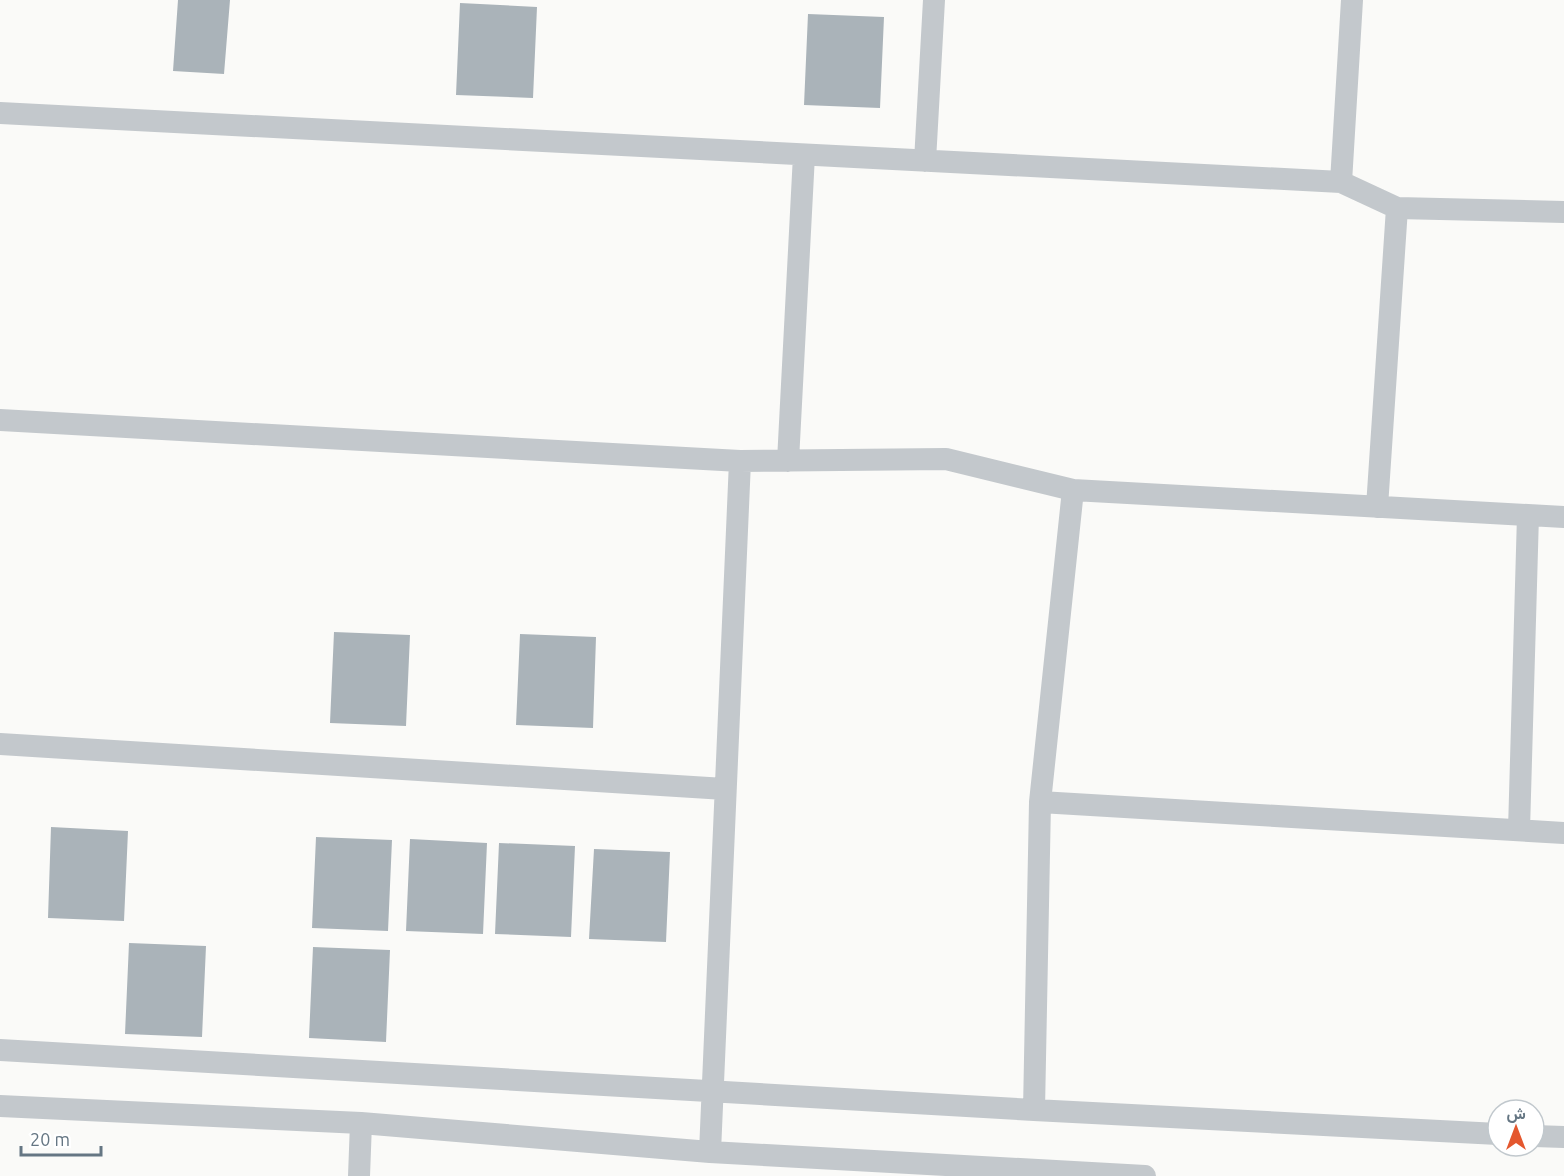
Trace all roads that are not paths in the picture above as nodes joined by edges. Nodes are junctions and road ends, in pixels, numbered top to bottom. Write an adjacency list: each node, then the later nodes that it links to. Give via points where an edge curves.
1 (934, 0): 5 (street)
2 (1352, 0): 6 (street)
3 (0, 113): 4 (street)
4 (804, 155): 5 (street); 11 (street)
5 (925, 161): 6 (street)
6 (1341, 183): 7 (street)
7 (1397, 208): 8 (street); 13 (street)
8 (1564, 212)
9 (0, 420): 10 (street)
10 (740, 461): 11 (street); 17 (street)
11 (788, 461): 12 (street, via 946,459)
12 (1073, 490): 13 (street); 18 (street)
13 (1377, 507): 14 (street)
14 (1528, 515): 15 (street); 19 (street)
15 (1564, 517)
16 (0, 744): 17 (street)
17 (725, 789): 22 (street)
18 (1040, 802): 19 (street); 24 (street)
19 (1519, 830): 20 (street)
20 (1564, 833)
21 (0, 1050): 22 (street)
22 (712, 1092): 24 (street); 29 (street)
23 (0, 1106): 25 (street)
24 (1034, 1110): 26 (street)
25 (361, 1123): 29 (street); 30 (street)
26 (1486, 1133)
27 (1546, 1136): 28 (street)
28 (1564, 1137)
29 (710, 1152): 31 (street)
30 (359, 1176)
31 (1145, 1176)

